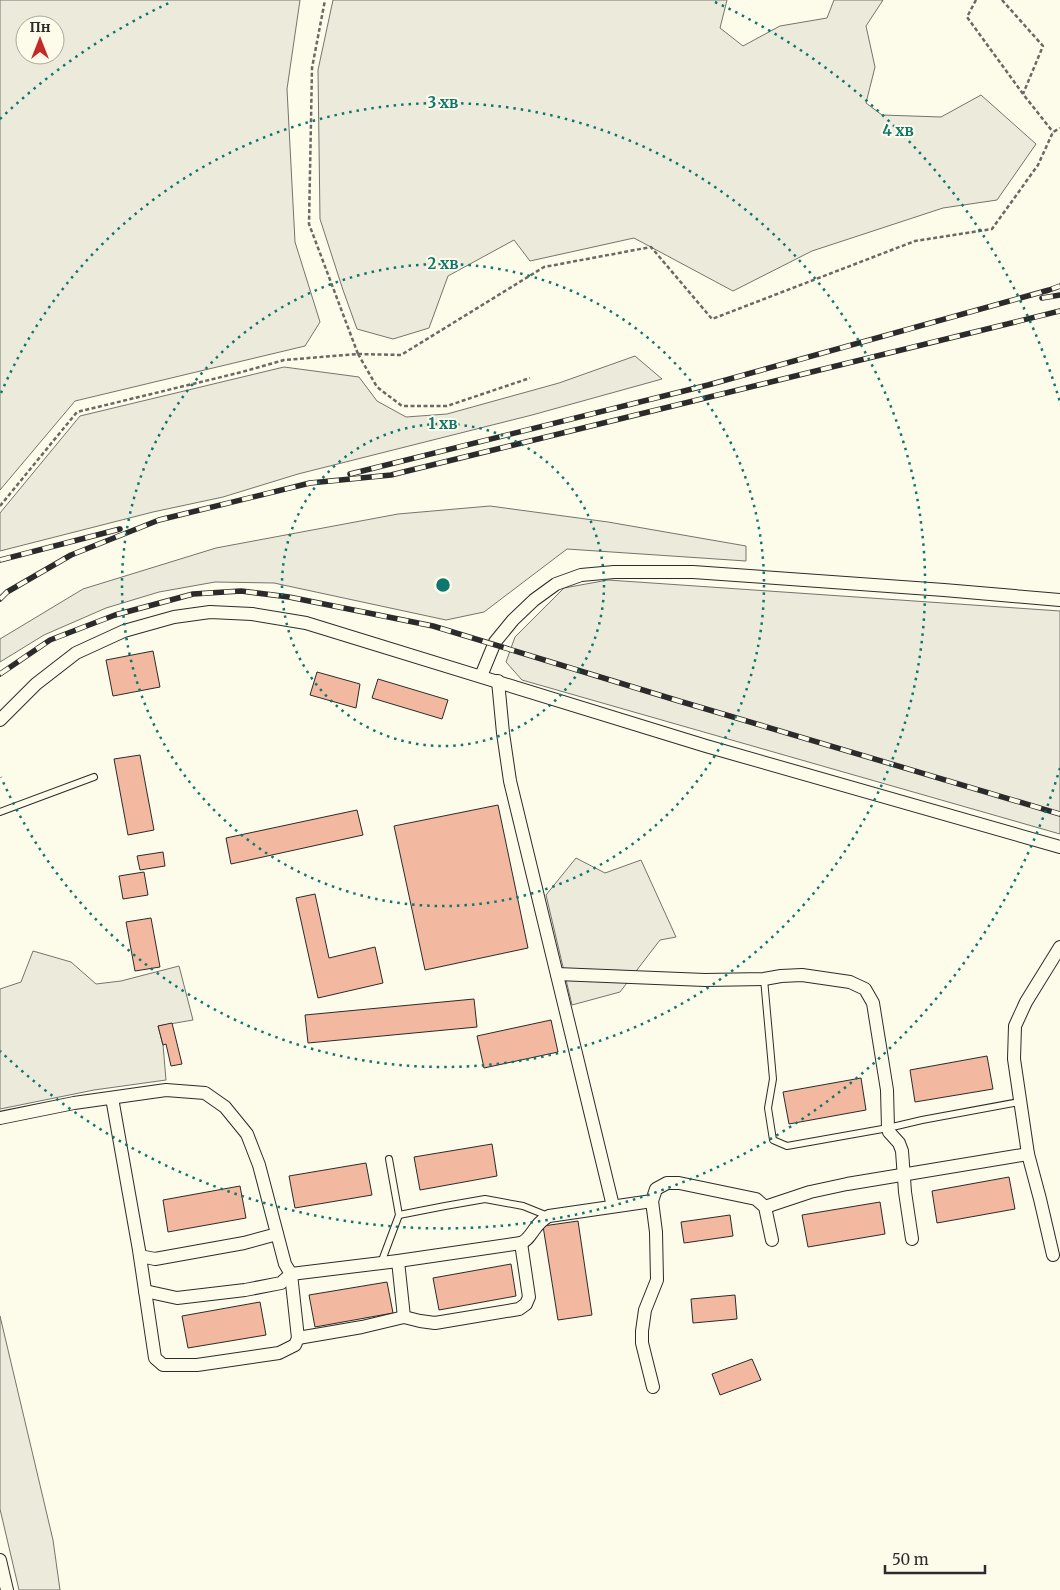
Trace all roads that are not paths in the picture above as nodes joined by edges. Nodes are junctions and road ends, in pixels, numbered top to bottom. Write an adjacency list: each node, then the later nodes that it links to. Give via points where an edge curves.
1 (1060, 600): 2 (street, via 693,572 582,575 556,584 513,620 495,642)
2 (481, 676): 3 (street); 4 (street, via 306,623 252,614 210,612 174,617 124,631 76,653 36,684)
3 (498, 681): 7 (street, via 706,746); 9 (street, via 510,781)
4 (0, 720)
5 (94, 777): 6 (lane)
6 (0, 812)
7 (1060, 847)
8 (1060, 947): 12 (street, via 1015,1026 1014,1059)
9 (557, 974): 10 (street); 19 (street)
10 (764, 979): 14 (street, via 802,975 850,982 865,989 874,1003 887,1090); 14 (lane, via 773,1079 768,1108 773,1140 787,1146)
11 (112, 1098): 13 (street); 23 (street, via 166,1090 205,1093 224,1107 247,1134); 28 (street)
12 (1019, 1102): 14 (lane); 15 (street)
13 (0, 1118)
14 (888, 1128): 17 (street, via 902,1151)
15 (1028, 1154): 17 (street); 27 (street)
16 (389, 1159): 21 (lane)
17 (903, 1176): 20 (street, via 810,1192); 24 (street)
18 (652, 1201): 19 (street); 20 (street, via 656,1189 667,1183 679,1183 756,1199); 35 (street, via 657,1280 645,1310 642,1343)
19 (613, 1206): 22 (street)
20 (765, 1207): 25 (street)
21 (399, 1215): 22 (lane, via 485,1199 523,1206); 30 (lane)
22 (549, 1216): 26 (street, via 536,1225 527,1241)
23 (278, 1234): 28 (street, via 155,1258); 31 (street, via 285,1264)
24 (912, 1239)
25 (772, 1240)
26 (521, 1243): 29 (street); 33 (street, via 529,1297 519,1309 435,1323)
27 (1053, 1255)
28 (140, 1256): 32 (street)
29 (398, 1261): 30 (street); 33 (street)
30 (381, 1263): 31 (street)
31 (291, 1274): 32 (street, via 281,1283 177,1298); 34 (street)
32 (145, 1291): 34 (street, via 155,1358 163,1364 197,1365 279,1353 295,1345)
33 (404, 1316): 34 (street)
34 (298, 1338)
35 (653, 1387)
36 (0, 1560): 37 (street)
37 (6, 1590)

